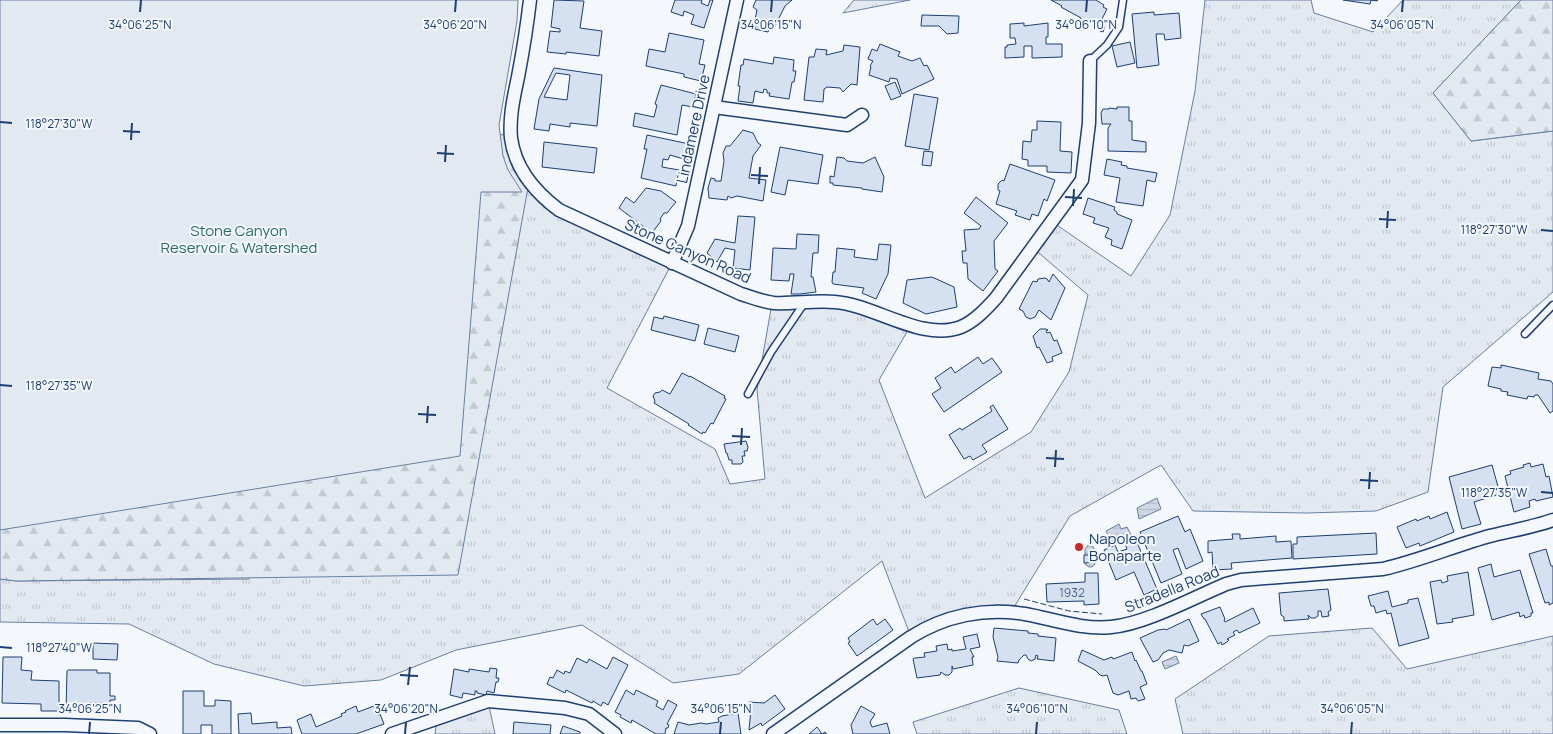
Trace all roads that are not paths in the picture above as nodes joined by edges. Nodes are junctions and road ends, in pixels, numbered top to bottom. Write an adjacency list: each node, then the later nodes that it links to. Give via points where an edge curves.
1 (530, 0): 7 (street, Stone Canyon Road, via 511,112 511,138 516,159 528,182 559,210)
2 (737, 0): 5 (street, Lindamere Drive)
3 (1123, 0): 4 (lane, via 1119,27 1107,45)
4 (1090, 61): 8 (street, Stone Canyon Road, via 1089,123 1082,180 983,313 961,327 940,331 836,302)
5 (714, 107): 6 (street, via 847,124); 7 (street, Lindamere Drive, via 688,226)
6 (862, 115)
7 (672, 263): 8 (street, Stone Canyon Road, via 741,294 772,303)
8 (805, 302): 11 (lane, via 771,352)
9 (1553, 305): 10 (lane)
10 (1525, 334)
11 (748, 394)
12 (1553, 520): 17 (street, Stradella Road, via 1486,537 1383,570 1241,580 1147,618 1112,628 1081,626 1011,612 949,619 911,637)
13 (0, 725): 14 (street, via 138,728)
14 (150, 734)
15 (392, 734): 16 (street, via 488,701 565,708 589,714)
16 (615, 734)
17 (773, 734)

